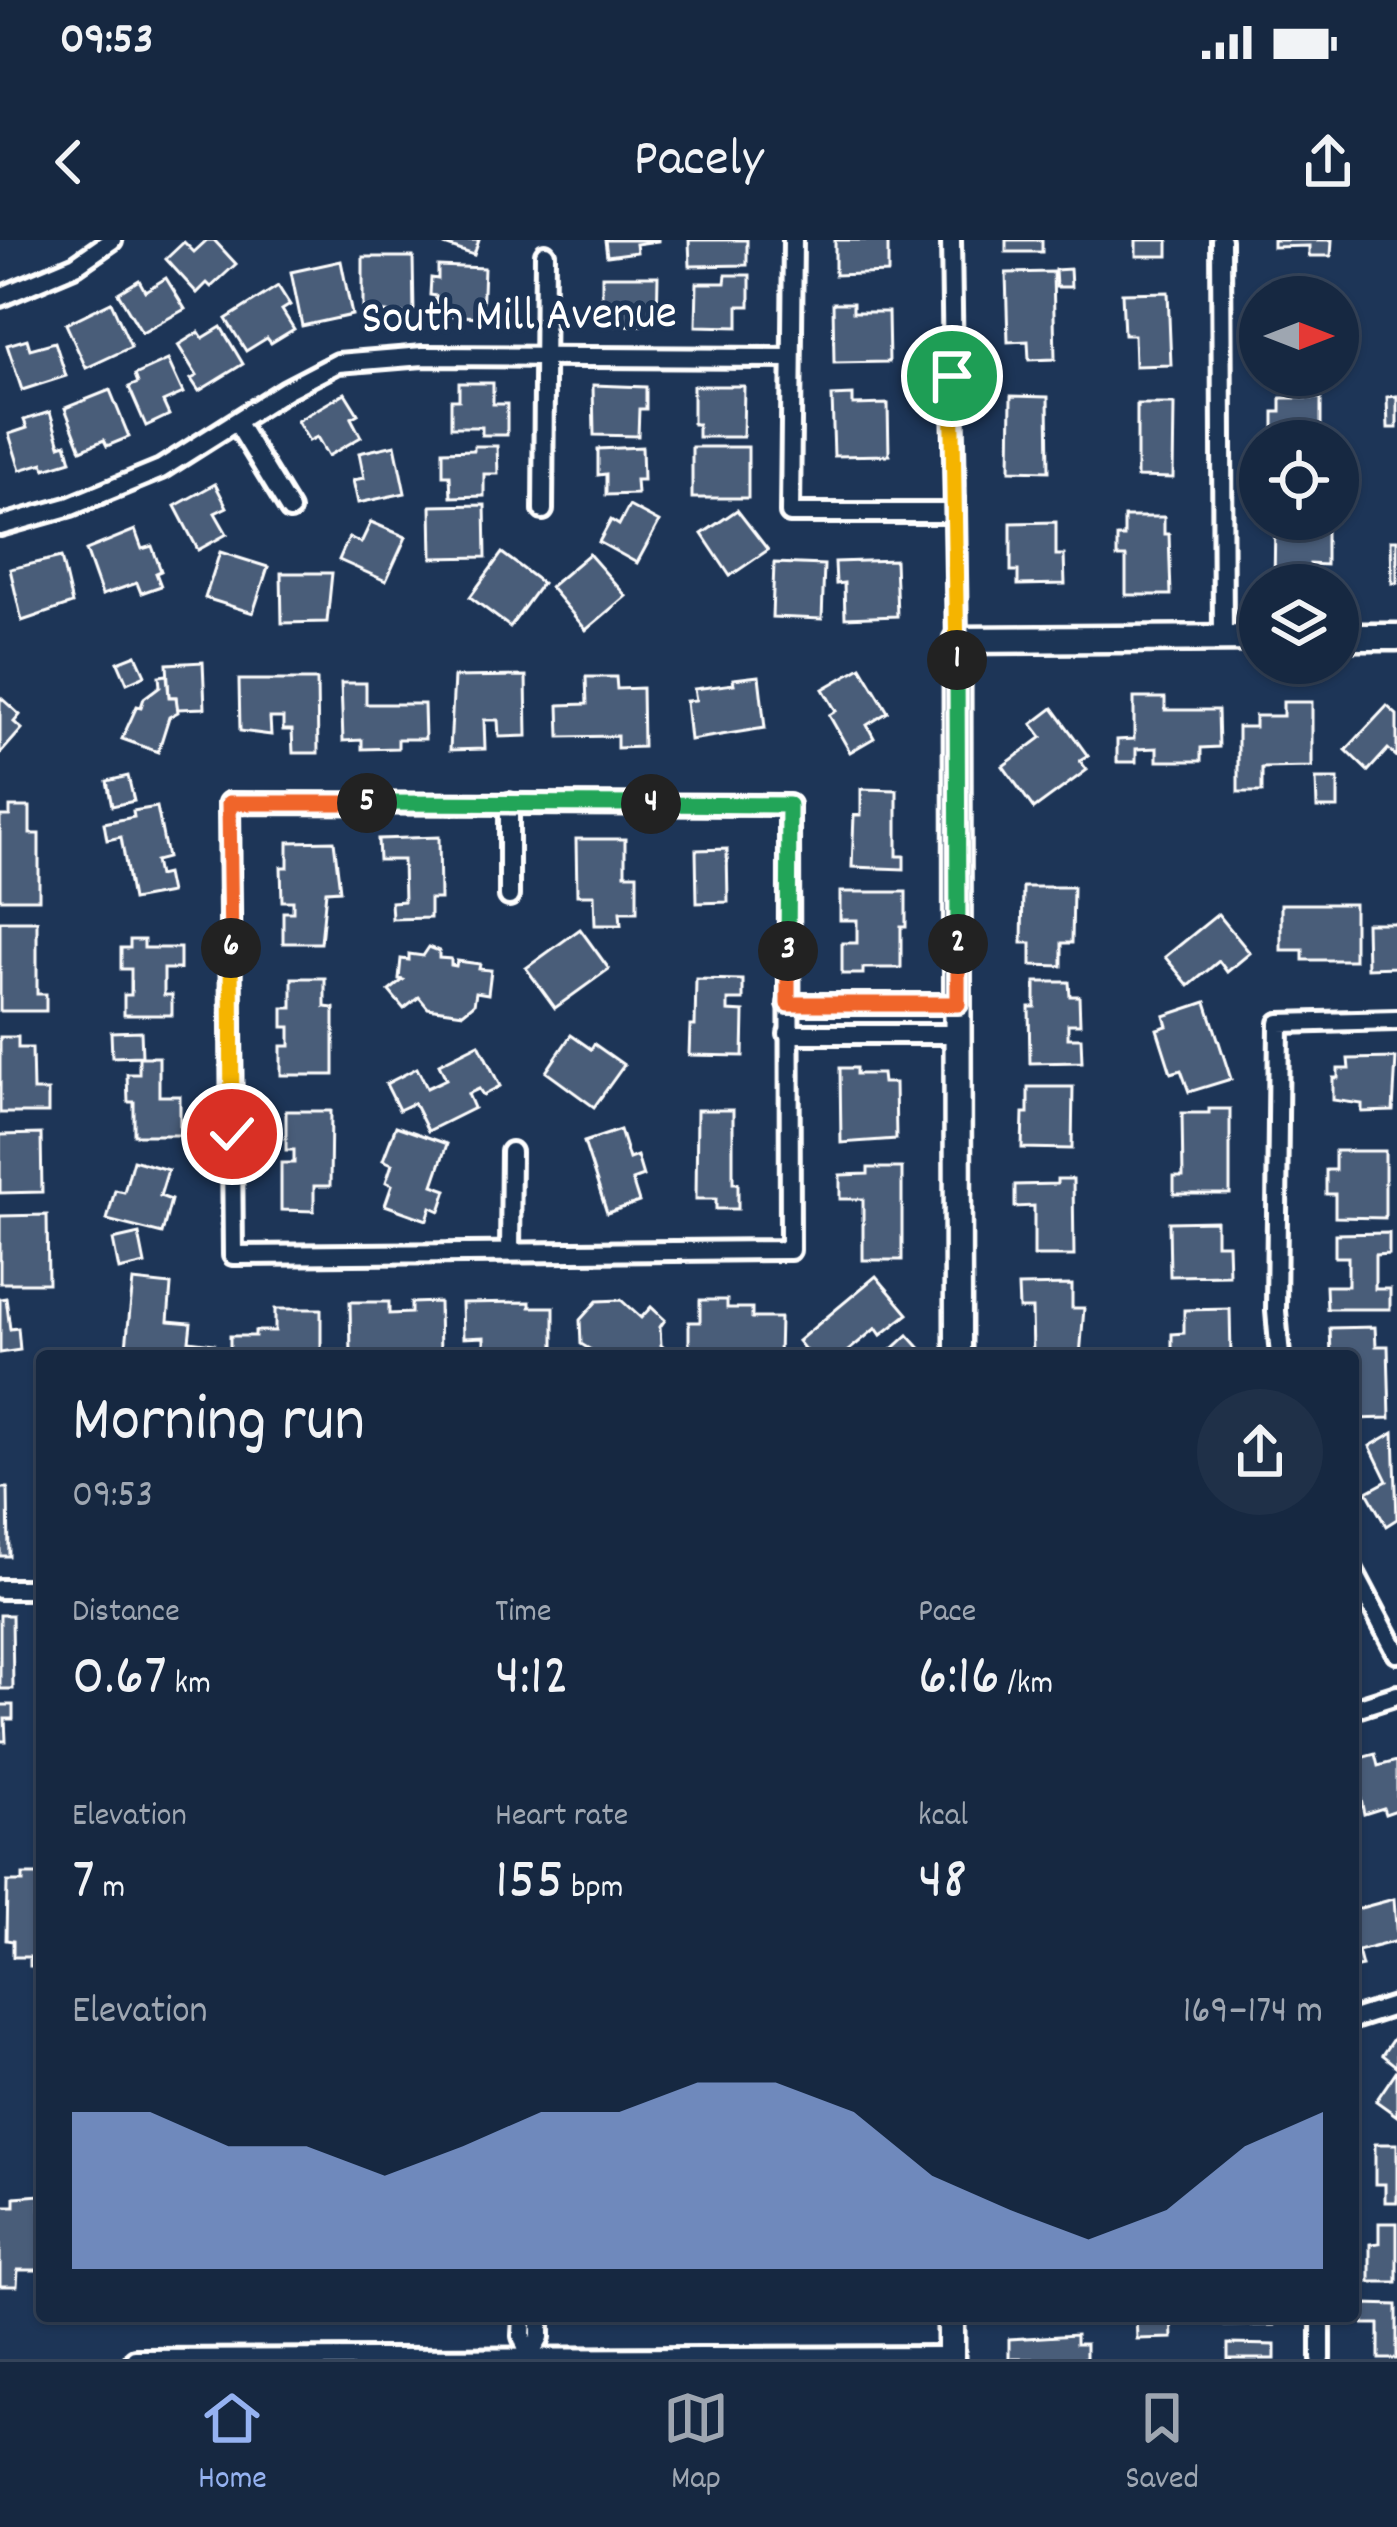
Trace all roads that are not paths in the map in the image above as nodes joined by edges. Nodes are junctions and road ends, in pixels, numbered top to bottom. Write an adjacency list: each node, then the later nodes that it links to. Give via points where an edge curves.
1 (112, 240): 6 (street, via 76,266)
2 (793, 240): 8 (street)
3 (951, 240): 12 (street)
4 (1221, 240): 15 (street)
5 (545, 254): 7 (street)
6 (0, 297)
7 (545, 358): 8 (street, South Mill Avenue); 9 (street, South Mill Avenue, via 338,363); 11 (street)
8 (791, 358): 12 (street, via 790,513)
9 (237, 423): 10 (street); 13 (street, South Mill Avenue, via 161,470)
10 (290, 510)
11 (543, 510)
12 (952, 513): 18 (street)
13 (0, 526)
14 (1397, 637): 17 (street)
15 (1223, 638): 16 (street); 18 (street)
16 (1239, 638)
17 (1359, 638)
18 (957, 640): 22 (street)
19 (509, 803): 20 (street); 21 (street, via 789,805); 29 (street, via 229,803 233,1255)
20 (509, 896)
21 (788, 1004): 23 (street); 25 (street)
22 (958, 1004): 23 (street); 27 (street)
23 (875, 1005): 26 (street)
24 (1397, 1021): 31 (street, via 1279,1023)
25 (788, 1034): 26 (street); 29 (street, via 790,1250)
26 (875, 1034): 27 (street)
27 (958, 1034): 30 (street)
28 (511, 1152): 29 (street)
29 (510, 1252)
30 (958, 1350)
31 (1279, 1350)
32 (1359, 1581): 35 (street)
33 (0, 1589): 34 (street)
34 (36, 1589)
35 (1397, 1653)
36 (1397, 1695): 37 (street)
37 (1359, 1707)
38 (1397, 2005): 39 (street)
39 (1359, 2017)
40 (523, 2322): 44 (street)
41 (540, 2322): 44 (street)
42 (951, 2322): 45 (street)
43 (1321, 2322): 47 (street)
44 (529, 2356): 45 (street); 46 (street)
45 (951, 2357)
46 (135, 2359)
47 (1321, 2359)

